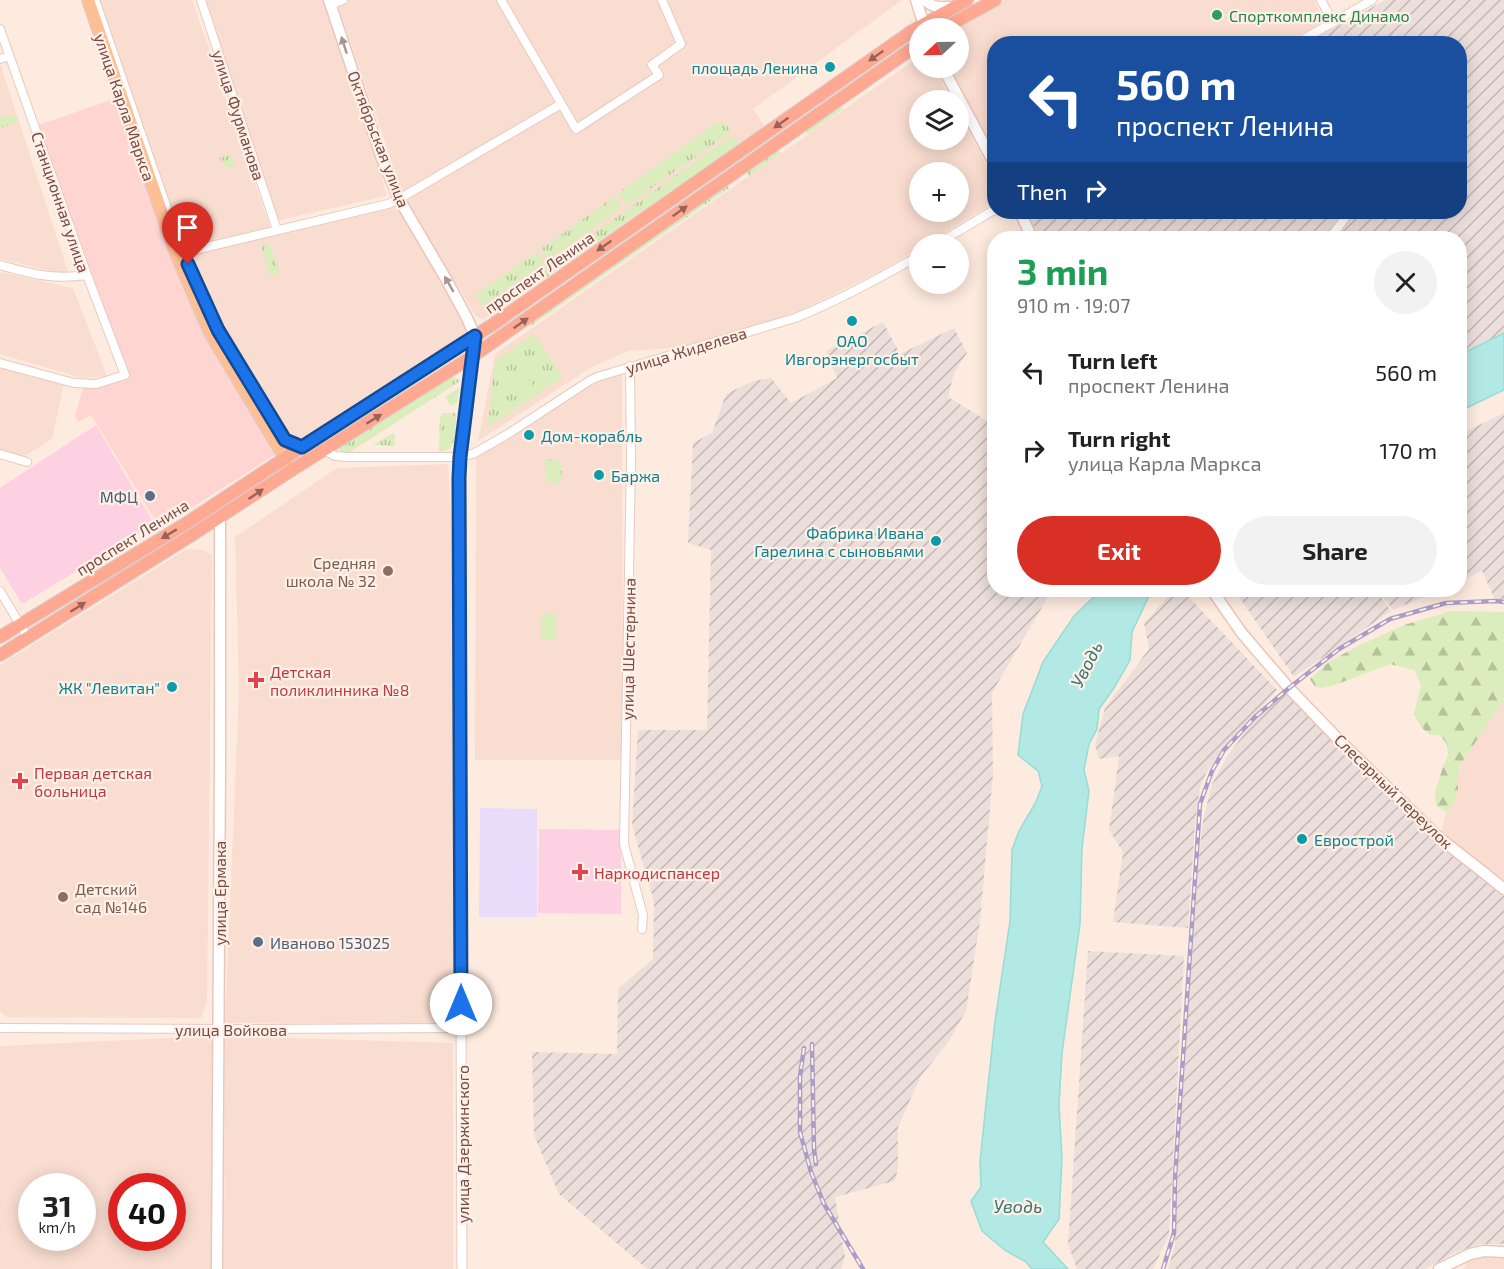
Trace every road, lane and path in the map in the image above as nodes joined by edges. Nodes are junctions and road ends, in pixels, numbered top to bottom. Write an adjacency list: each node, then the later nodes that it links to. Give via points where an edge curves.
1 (88, 0): 33 (main road, улица Карла Маркса)
2 (95, 0): 33 (street, улица Карла Маркса)
3 (201, 0): 31 (street, улица Фурманова)
4 (343, 0): 13 (street)
5 (501, 0): 27 (street)
6 (662, 0): 27 (street, via 681,44 652,65 658,75 576,129)
7 (916, 0): 15 (main road)
8 (923, 0): 14 (main road, via 939,8); 16 (main road)
9 (967, 0): 14 (highway, проспект Ленина)
10 (995, 0): 18 (highway)
11 (1321, 0): 19 (street)
12 (1372, 0): 19 (street)
13 (330, 2): 29 (main road, Октябрьская улица, one-way to 13)
14 (955, 7): 17 (highway, проспект Ленина)
15 (922, 18)
16 (924, 18)
17 (937, 18)
18 (962, 18)
19 (1333, 22): 22 (street)
20 (0, 29): 24 (street, Станционная улица)
21 (909, 36): 37 (highway, проспект Ленина, one-way to 37)
22 (1309, 36)
23 (909, 51): 38 (highway, проспект Ленина, one-way to 23)
24 (9, 56): 25 (street); 36 (street, Станционная улица)
25 (0, 59)
26 (948, 78): 28 (main road)
27 (561, 104): 29 (street)
28 (987, 150)
29 (399, 199): 31 (street); 37 (main road, Октябрьская улица, one-way to 29)
30 (987, 214): 32 (street)
31 (277, 230): 33 (street)
32 (954, 234)
33 (179, 253): 41 (street, улица Карла Маркса, via 226,345 285,440); 45 (main road, улица Карла Маркса, via 210,333)
34 (909, 261): 40 (street, улица Жиделева, via 795,318)
35 (0, 265): 36 (street, via 39,276)
36 (87, 275): 39 (street, Станционная улица, via 125,375 96,384 74,383)
37 (475, 336): 38 (street, улица Дзержинского); 41 (highway, проспект Ленина)
38 (472, 356): 42 (highway, проспект Ленина, one-way to 38); 44 (street, улица Дзержинского)
39 (0, 363)
40 (630, 366): 44 (street, улица Жиделева, via 589,381 508,434); 57 (street, улица Шестернина, via 624,844 643,915)
41 (302, 447): 45 (highway, проспект Ленина)
42 (324, 450): 44 (street, via 347,457); 47 (highway, проспект Ленина)
43 (0, 454): 46 (street)
44 (460, 457): 59 (street, улица Дзержинского)
45 (285, 458): 47 (main road, улица Карла Маркса); 48 (highway, проспект Ленина)
46 (27, 462)
47 (292, 470): 49 (highway, проспект Ленина, one-way to 47)
48 (218, 503): 49 (highway); 52 (highway, проспект Ленина, one-way to 52)
49 (220, 518): 54 (highway, проспект Ленина, one-way to 49); 60 (main road, улица Ермака)
50 (0, 591): 52 (street)
51 (1217, 597): 56 (main road, Слесарный переулок, via 1241,632 1339,740 1438,837)
52 (20, 625): 53 (highway, проспект Ленина); 54 (street)
53 (0, 638)
54 (28, 638): 55 (highway, проспект Ленина)
55 (0, 656)
56 (1504, 889)
57 (642, 928)
58 (0, 1028): 60 (street, улица Войкова)
59 (461, 1028): 60 (street, улица Войкова); 64 (street, улица Дзержинского)
60 (218, 1029): 63 (main road, улица Ермака)
61 (1504, 1252): 62 (main road, via 1470,1254)
62 (1452, 1266): 65 (main road)
63 (218, 1269)
64 (462, 1269)
65 (1439, 1269)

